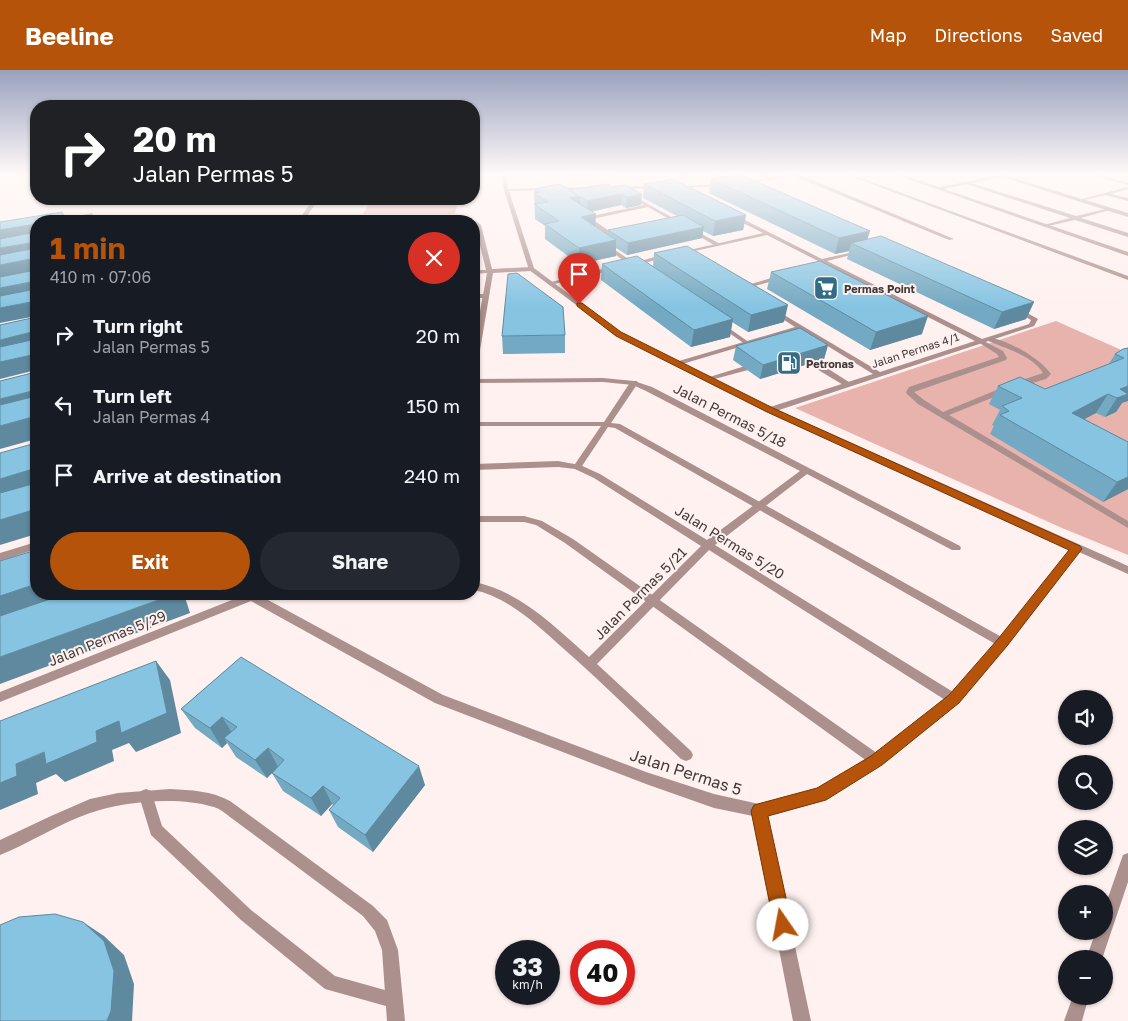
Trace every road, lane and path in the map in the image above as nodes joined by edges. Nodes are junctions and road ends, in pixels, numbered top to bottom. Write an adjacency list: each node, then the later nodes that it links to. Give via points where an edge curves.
1 (515, 218): 26 (street)
2 (588, 218): 15 (street)
3 (669, 218): 10 (street)
4 (737, 218): 16 (street)
5 (902, 218): 18 (street)
6 (967, 218): 31 (street)
7 (1025, 218): 12 (street)
8 (1075, 218): 12 (street)
9 (1077, 218): 17 (street)
10 (676, 221): 11 (street); 19 (street)
11 (667, 223)
12 (1046, 226): 21 (street)
13 (620, 232): 15 (street)
14 (480, 233): 29 (street)
15 (610, 234): 25 (street, via 598,237)
16 (767, 234): 19 (street); 24 (street)
17 (1128, 235)
18 (952, 239)
19 (718, 245): 23 (street, via 679,254)
20 (868, 249): 24 (street)
21 (1128, 254)
22 (669, 256): 25 (street)
23 (687, 258)
24 (820, 261): 43 (street)
25 (632, 264): 27 (street); 32 (street)
26 (531, 269): 29 (street); 32 (street)
27 (640, 270)
28 (480, 272): 29 (street)
29 (490, 272): 37 (street)
30 (786, 277): 34 (street)
31 (1128, 278)
32 (550, 283): 45 (street, via 618,334)
33 (729, 284): 34 (street)
34 (737, 289): 35 (street)
35 (745, 294)
36 (480, 296): 37 (street)
37 (485, 296): 40 (street)
38 (1007, 305): 43 (street, Jalan Permas 4/1, via 1035,319 1032,325)
39 (769, 308): 42 (street)
40 (480, 312)
41 (714, 320): 44 (street)
42 (801, 327): 44 (street); 48 (street)
43 (984, 340): 48 (street, Jalan Permas 4/1); 54 (street, via 1002,358 910,391 916,399); 54 (street, via 1028,357 1042,366 1047,374)
44 (747, 342): 45 (street)
45 (676, 363): 49 (street)
46 (813, 363): 52 (street)
47 (745, 368): 49 (street)
48 (878, 374): 52 (street, Jalan Permas 4/1)
49 (707, 378): 53 (street)
50 (480, 381): 51 (street, Jalan Permas 5/18, via 603,380)
51 (634, 383): 56 (street); 59 (street, Jalan Permas 5/18)
52 (848, 384): 53 (street, Jalan Permas 4/1)
53 (770, 410): 66 (street)
54 (943, 416): 62 (street)
55 (480, 424): 56 (street)
56 (607, 424): 58 (street); 60 (street, via 617,426)
57 (480, 467): 58 (street, Jalan Permas 5/20, via 558,464)
58 (576, 467): 63 (street, Jalan Permas 5/20, via 598,476)
59 (807, 470): 60 (street, Jalan Permas 5/21); 65 (street, Jalan Permas 5/18)
60 (760, 506): 63 (street, Jalan Permas 5/21); 73 (street)
61 (480, 519): 70 (street, via 539,523)
62 (1128, 525)
63 (708, 544): 70 (street, Jalan Permas 5/21); 76 (street, Jalan Permas 5/20)
64 (30, 547): 67 (street)
65 (956, 548)
66 (1076, 549): 68 (street); 73 (street, Jalan Permas 5)
67 (0, 557)
68 (1128, 570)
69 (480, 587): 74 (street, via 520,606)
70 (652, 599): 74 (street, Jalan Permas 5/21); 78 (street)
71 (240, 600): 75 (street, Jalan Permas 5/29)
72 (261, 600): 80 (street, Jalan Permas 5, via 439,699 646,778 714,801)
73 (1003, 643): 76 (street, Jalan Permas 5)
74 (590, 663): 77 (street)
75 (0, 696)
76 (954, 699): 78 (street, Jalan Permas 5)
77 (686, 755)
78 (876, 760): 80 (street, Jalan Permas 5, via 820,795)
79 (146, 796): 81 (street, via 90,806); 84 (street, via 156,830 246,915 331,983); 84 (street, via 193,796 216,801 368,911 381,926 390,950)
80 (759, 811): 87 (street)
81 (0, 848)
82 (1127, 863): 83 (street)
83 (1113, 904)
84 (393, 1000): 86 (street)
85 (1078, 1005): 88 (street)
86 (396, 1021)
87 (802, 1021)
88 (1073, 1021)

